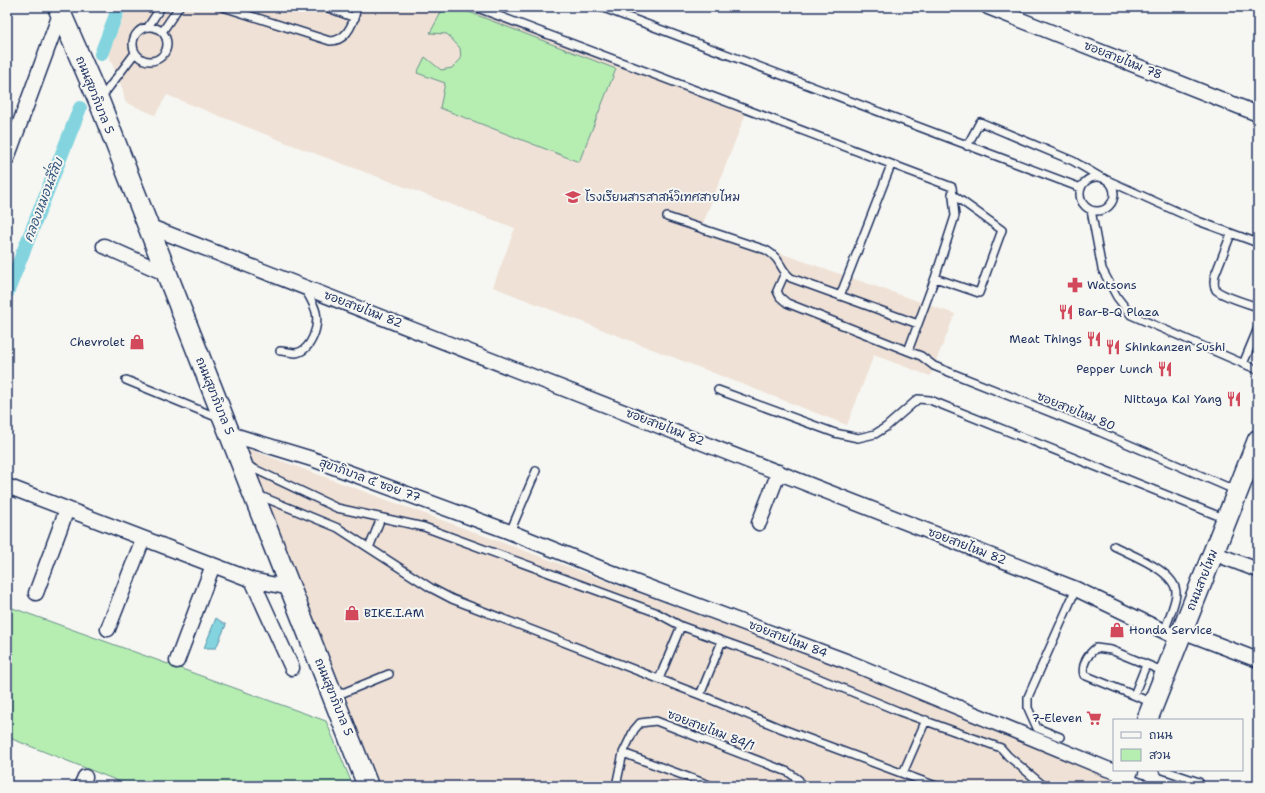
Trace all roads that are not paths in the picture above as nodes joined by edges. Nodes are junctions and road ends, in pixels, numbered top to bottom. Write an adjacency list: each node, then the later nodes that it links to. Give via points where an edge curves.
1 (161, 7): 11 (lane)
2 (179, 7): 12 (lane)
3 (326, 7): 10 (lane)
4 (357, 7): 10 (lane)
5 (475, 7): 18 (lane)
6 (600, 7): 16 (lane)
7 (988, 7): 15 (street, ซอยสายไหม 78)
8 (228, 8): 10 (lane, via 330,41 339,41 344,37)
9 (60, 9): 14 (main road, ถนนสุขาภิบาล 5); 17 (street)
10 (355, 18)
11 (148, 27): 12 (lane); 13 (lane, via 134,36)
12 (162, 32): 13 (lane, via 166,36 166,48 160,57 150,61)
13 (135, 53): 14 (lane)
14 (97, 97): 24 (main road, ถนนสุขาภิบาล 5)
15 (1258, 114)
16 (967, 146): 19 (lane, via 980,122 1073,161); 20 (lane)
17 (7, 158)
18 (891, 165): 21 (lane, via 952,187); 32 (lane)
19 (1105, 179): 20 (lane, via 1092,178); 22 (lane, via 1114,189 1114,200 1102,210); 25 (lane, via 1198,222)
20 (1081, 188): 22 (lane, via 1083,204)
21 (952, 194): 30 (lane, via 955,216); 30 (lane, via 1002,230 979,293)
22 (1091, 210): 38 (lane, via 1102,269 1131,316)
23 (667, 217): 28 (lane, via 766,250 776,256)
24 (148, 226): 29 (main road, ถนนสุขาภิบาล 5); 31 (street, ซอยสายไหม 82)
25 (1231, 234): 26 (lane); 33 (lane, via 1213,281 1214,286 1219,292)
26 (1258, 243)
27 (104, 246): 29 (street)
28 (785, 273): 32 (lane, via 791,278); 37 (lane, ซอยสายไหม 80, via 777,291 787,303)
29 (167, 274): 42 (main road, ถนนสุขาภิบาล 5)
30 (936, 278): 34 (lane)
31 (304, 286): 36 (lane, via 316,312 313,338 306,348 296,353); 46 (street, ซอยสายไหม 82)
32 (840, 296): 34 (lane)
33 (1258, 307)
34 (918, 324): 37 (lane)
35 (1258, 328): 38 (lane)
36 (280, 351)
37 (908, 351): 48 (lane, ซอยสายไหม 80, via 921,356 934,366 1100,432)
38 (1243, 364): 39 (lane)
39 (1258, 370)
40 (126, 380): 42 (lane)
41 (718, 390): 52 (lane, via 835,433 858,438 875,434 886,427 918,399 930,400)
42 (227, 427): 44 (main road, ถนนสุขาภิบาล 5); 54 (street, สุขาภิบาล ๕ ซอย 77)
43 (1257, 447): 48 (main road, ถนนสายไหม)
44 (241, 462): 49 (main road, ถนนสุขาภิบาล 5); 51 (lane, via 337,508)
45 (536, 471): 54 (lane)
46 (779, 472): 53 (street); 63 (street, ซอยสายไหม 82)
47 (7, 486): 50 (street)
48 (1238, 491): 52 (main road, ถนนสายไหม)
49 (253, 493): 57 (lane, via 338,528); 62 (main road, ถนนสุขาภิบาล 5)
50 (67, 509): 55 (street); 64 (street)
51 (381, 518): 57 (lane); 65 (lane, via 424,527 479,546 655,612)
52 (1227, 520): 58 (main road, ถนนสายไหม)
53 (759, 523)
54 (510, 532): 85 (street, ซอยสายไหม 84, via 632,581 846,661)
55 (143, 539): 59 (street); 66 (street)
56 (1114, 546): 67 (lane, via 1172,579 1176,593)
57 (370, 548): 75 (lane, via 452,599)
58 (1213, 553): 60 (street); 67 (main road, ถนนสายไหม)
59 (213, 565): 61 (street); 70 (street)
60 (1258, 570)
61 (252, 580): 62 (street); 72 (street)
62 (290, 588): 78 (main road, ถนนสุขาภิบาล 5)
63 (1076, 589): 67 (street, ซอยสายไหม 82); 81 (lane, via 1028,697 1028,708 1037,728)
64 (36, 593)
65 (681, 626): 68 (lane); 75 (lane)
66 (108, 629)
67 (1175, 634): 69 (street, ซอยสายไหม 82); 73 (main road, ถนนสายไหม)
68 (722, 642): 76 (lane); 80 (lane, via 767,657)
69 (1258, 660)
70 (177, 661)
71 (1146, 665): 73 (lane); 77 (lane); 77 (lane, via 1111,650 1096,648 1089,654 1083,669 1084,675)
72 (292, 668)
73 (1165, 672): 79 (main road, ถนนสายไหม)
74 (389, 674): 78 (lane)
75 (659, 680): 76 (lane)
76 (700, 695): 84 (lane, via 780,728)
77 (1134, 696): 79 (lane)
78 (333, 697): 88 (main road, ถนนสุขาภิบาล 5)
79 (1150, 712)
80 (926, 720): 84 (lane); 87 (lane, via 1001,748)
81 (1060, 737)
82 (623, 754): 89 (lane, ซอยสายไหม 84/1); 90 (lane); 91 (lane, ซอยสายไหม 84/1, via 640,723 656,721 788,772 798,780)
83 (1166, 771): 86 (lane)
84 (903, 773): 92 (lane)
85 (1128, 779)
86 (1199, 782)
87 (1039, 785)
88 (368, 786)
89 (616, 786)
90 (712, 786)
91 (800, 786)
92 (936, 786)

